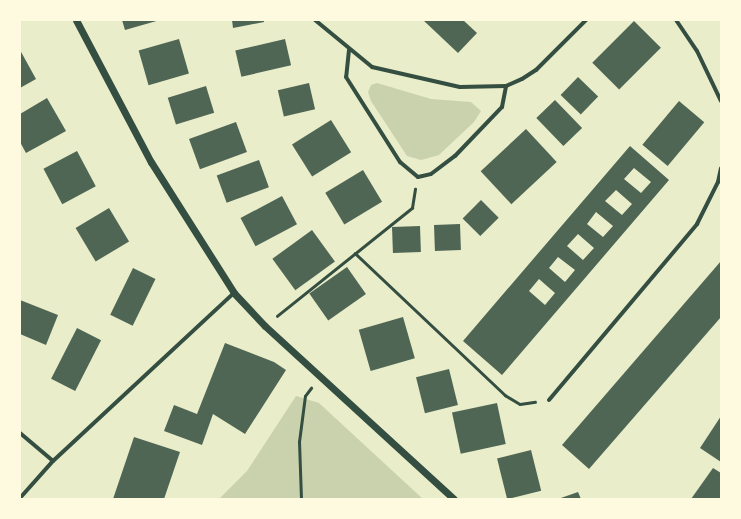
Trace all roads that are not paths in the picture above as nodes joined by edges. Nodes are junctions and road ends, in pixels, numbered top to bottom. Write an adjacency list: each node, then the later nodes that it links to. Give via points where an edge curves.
1 (76, 20): 9 (street, via 151,162)
2 (315, 20): 5 (street)
3 (586, 20): 6 (street, via 536,70)
4 (676, 20): 7 (street, via 697,51)
5 (349, 50): 6 (street, via 372,67 460,87); 6 (street, via 346,77 400,162 418,177 431,174 455,156 502,107)
6 (506, 86)
7 (721, 101)
8 (721, 168): 10 (street, via 718,182 697,224)
9 (234, 293): 12 (street); 14 (street, via 265,326)
10 (549, 400)
11 (20, 433): 12 (street)
12 (53, 461): 13 (street)
13 (20, 498)
14 (454, 499)

